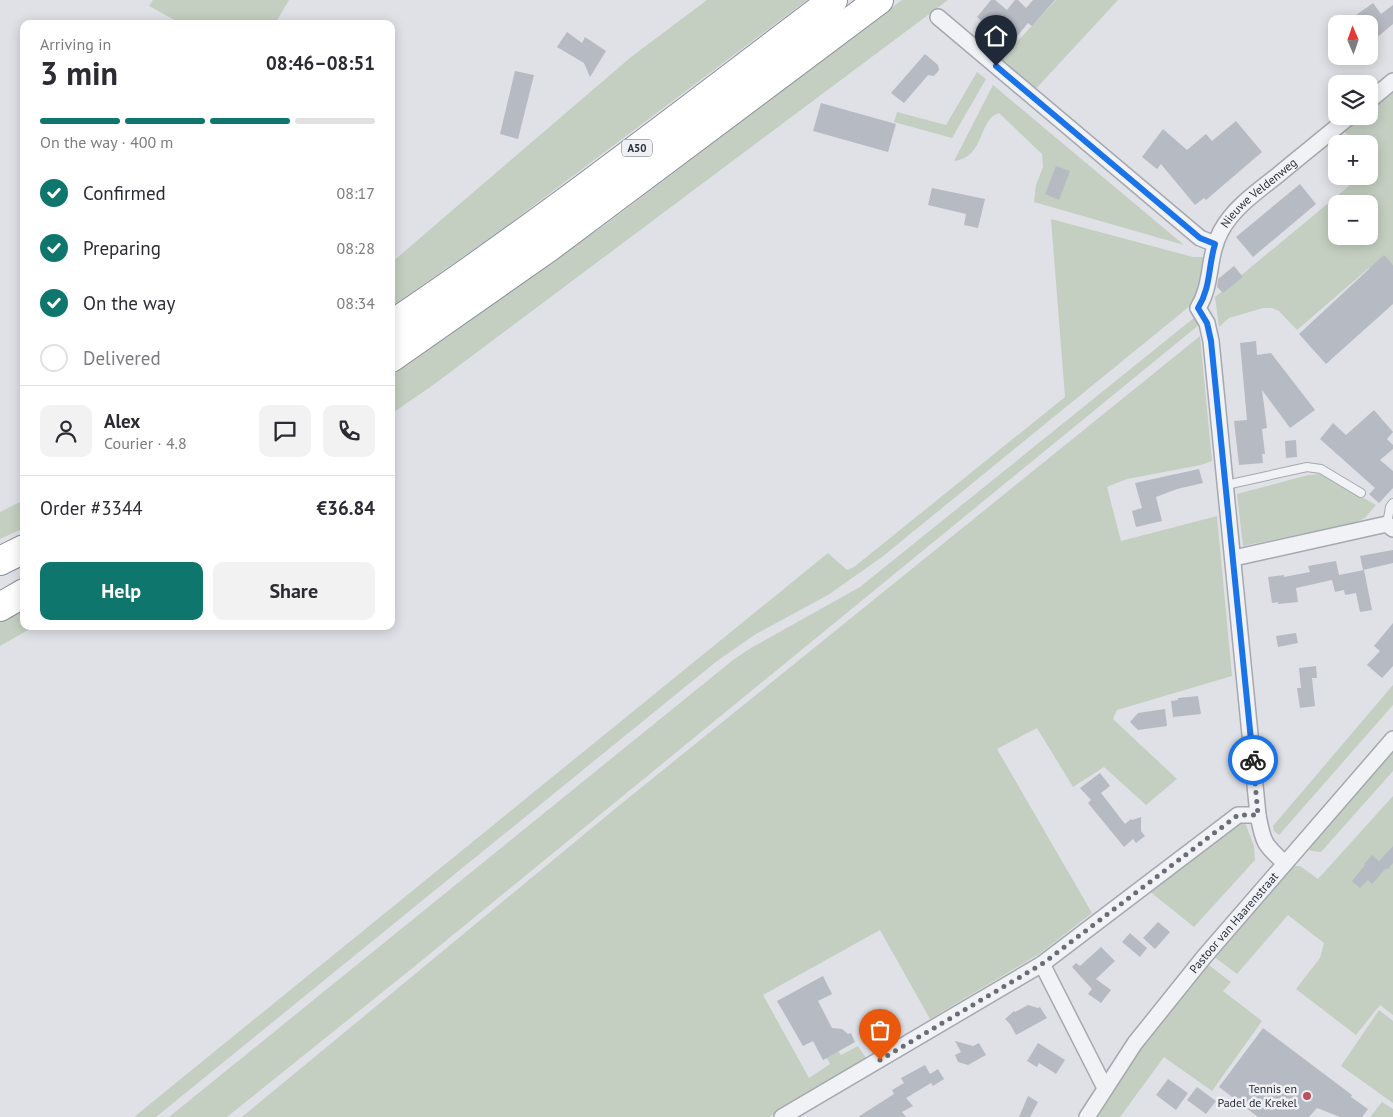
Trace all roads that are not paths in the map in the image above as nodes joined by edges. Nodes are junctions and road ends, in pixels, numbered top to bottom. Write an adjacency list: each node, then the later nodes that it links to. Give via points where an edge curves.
1 (833, 0): 8 (highway, A50, via 606,171)
2 (879, 0): 9 (highway, A50, via 548,248)
3 (938, 17): 7 (street, via 1200,238)
4 (1393, 81): 5 (street)
5 (1378, 94)
6 (1339, 125): 7 (street, Nieuwe Veldenweg, via 1236,211)
7 (1215, 244): 10 (street, Nieuwe Veldenweg, via 1207,289 1198,308 1207,323 1211,341)
8 (395, 322)
9 (395, 355)
10 (1226, 484): 11 (lane, via 1307,467 1321,469); 17 (street, Nieuwe Veldenweg)
11 (1361, 493)
12 (1393, 503): 13 (lane)
13 (1390, 526): 17 (street)
14 (20, 548): 16 (highway)
15 (20, 549): 18 (highway)
16 (0, 552)
17 (1234, 558): 24 (street, Nieuwe Veldenweg)
18 (0, 561)
19 (20, 580): 20 (highway)
20 (0, 591)
21 (20, 595): 22 (highway)
22 (0, 607)
23 (1393, 739): 25 (street, Pastoor van Haarenstraat)
24 (1258, 815): 25 (street, Nieuwe Veldenweg, via 1263,839); 26 (street, via 1238,815)
25 (1284, 863): 27 (street, Pastoor van Haarenstraat, via 1204,956 1135,1043)
26 (1042, 964): 27 (street); 28 (street)
27 (1105, 1088): 29 (street, Pastoor van Haarenstraat)
28 (782, 1117)
29 (1086, 1117)

